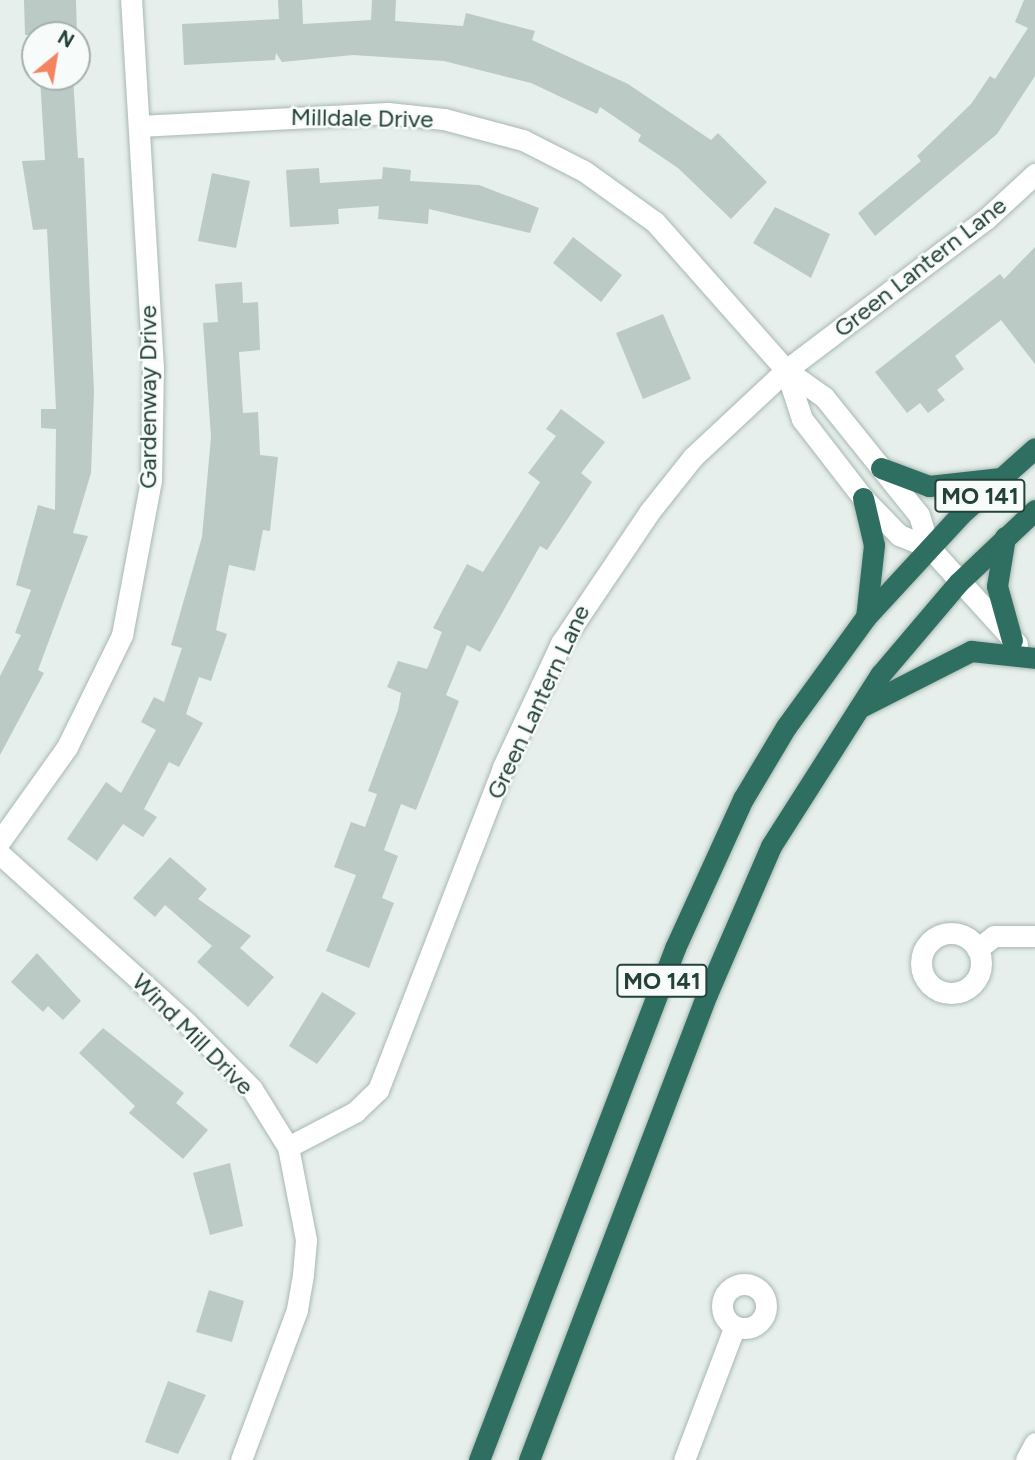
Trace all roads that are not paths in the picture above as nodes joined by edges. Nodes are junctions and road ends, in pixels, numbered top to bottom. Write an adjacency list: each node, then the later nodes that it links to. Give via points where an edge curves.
1 (131, 0): 2 (street, Gardenway Drive)
2 (139, 126): 4 (street, Milldale Drive, via 388,113 444,119 523,140 584,171 655,222); 17 (street, Gardenway Drive, via 153,368 151,480 132,592 122,635 67,747)
3 (1035, 174): 4 (street, Green Lantern Lane, via 986,219)
4 (786, 370): 6 (street, Milldale Drive, via 824,397); 8 (street, Milldale Drive, via 802,419); 21 (street, Green Lantern Lane, via 693,457 595,584 503,767 378,1090 355,1112)
5 (1035, 448): 7 (highway, MO 141)
6 (881, 468): 7 (highway, via 929,486); 11 (street, Milldale Drive, via 919,516)
7 (999, 478): 11 (highway, MO 141)
8 (863, 498): 11 (street, Milldale Drive, via 899,535); 13 (highway, via 874,545)
9 (1035, 510): 10 (highway, MO 141)
10 (1005, 537): 12 (highway, MO 141); 14 (highway, via 997,586)
11 (929, 547): 12 (street); 13 (highway, MO 141)
12 (958, 583): 14 (street); 16 (highway, MO 141)
13 (866, 617): 25 (highway, MO 141, via 786,727 706,873)
14 (1012, 640): 15 (street)
15 (1035, 658): 16 (highway, via 971,651)
16 (851, 713): 26 (highway, MO 141, via 771,846 736,922)
17 (0, 841)
18 (0, 855): 21 (street, Wind Mill Drive, via 224,1061 252,1090)
19 (1035, 936): 20 (street, via 994,936)
20 (977, 949)
21 (288, 1147): 24 (street, Wind Mill Drive, via 306,1240 303,1275 297,1310)
22 (736, 1326): 27 (street)
23 (1035, 1443): 28 (street)
24 (241, 1460)
25 (479, 1460)
26 (529, 1460)
27 (684, 1460)
28 (1026, 1460)

